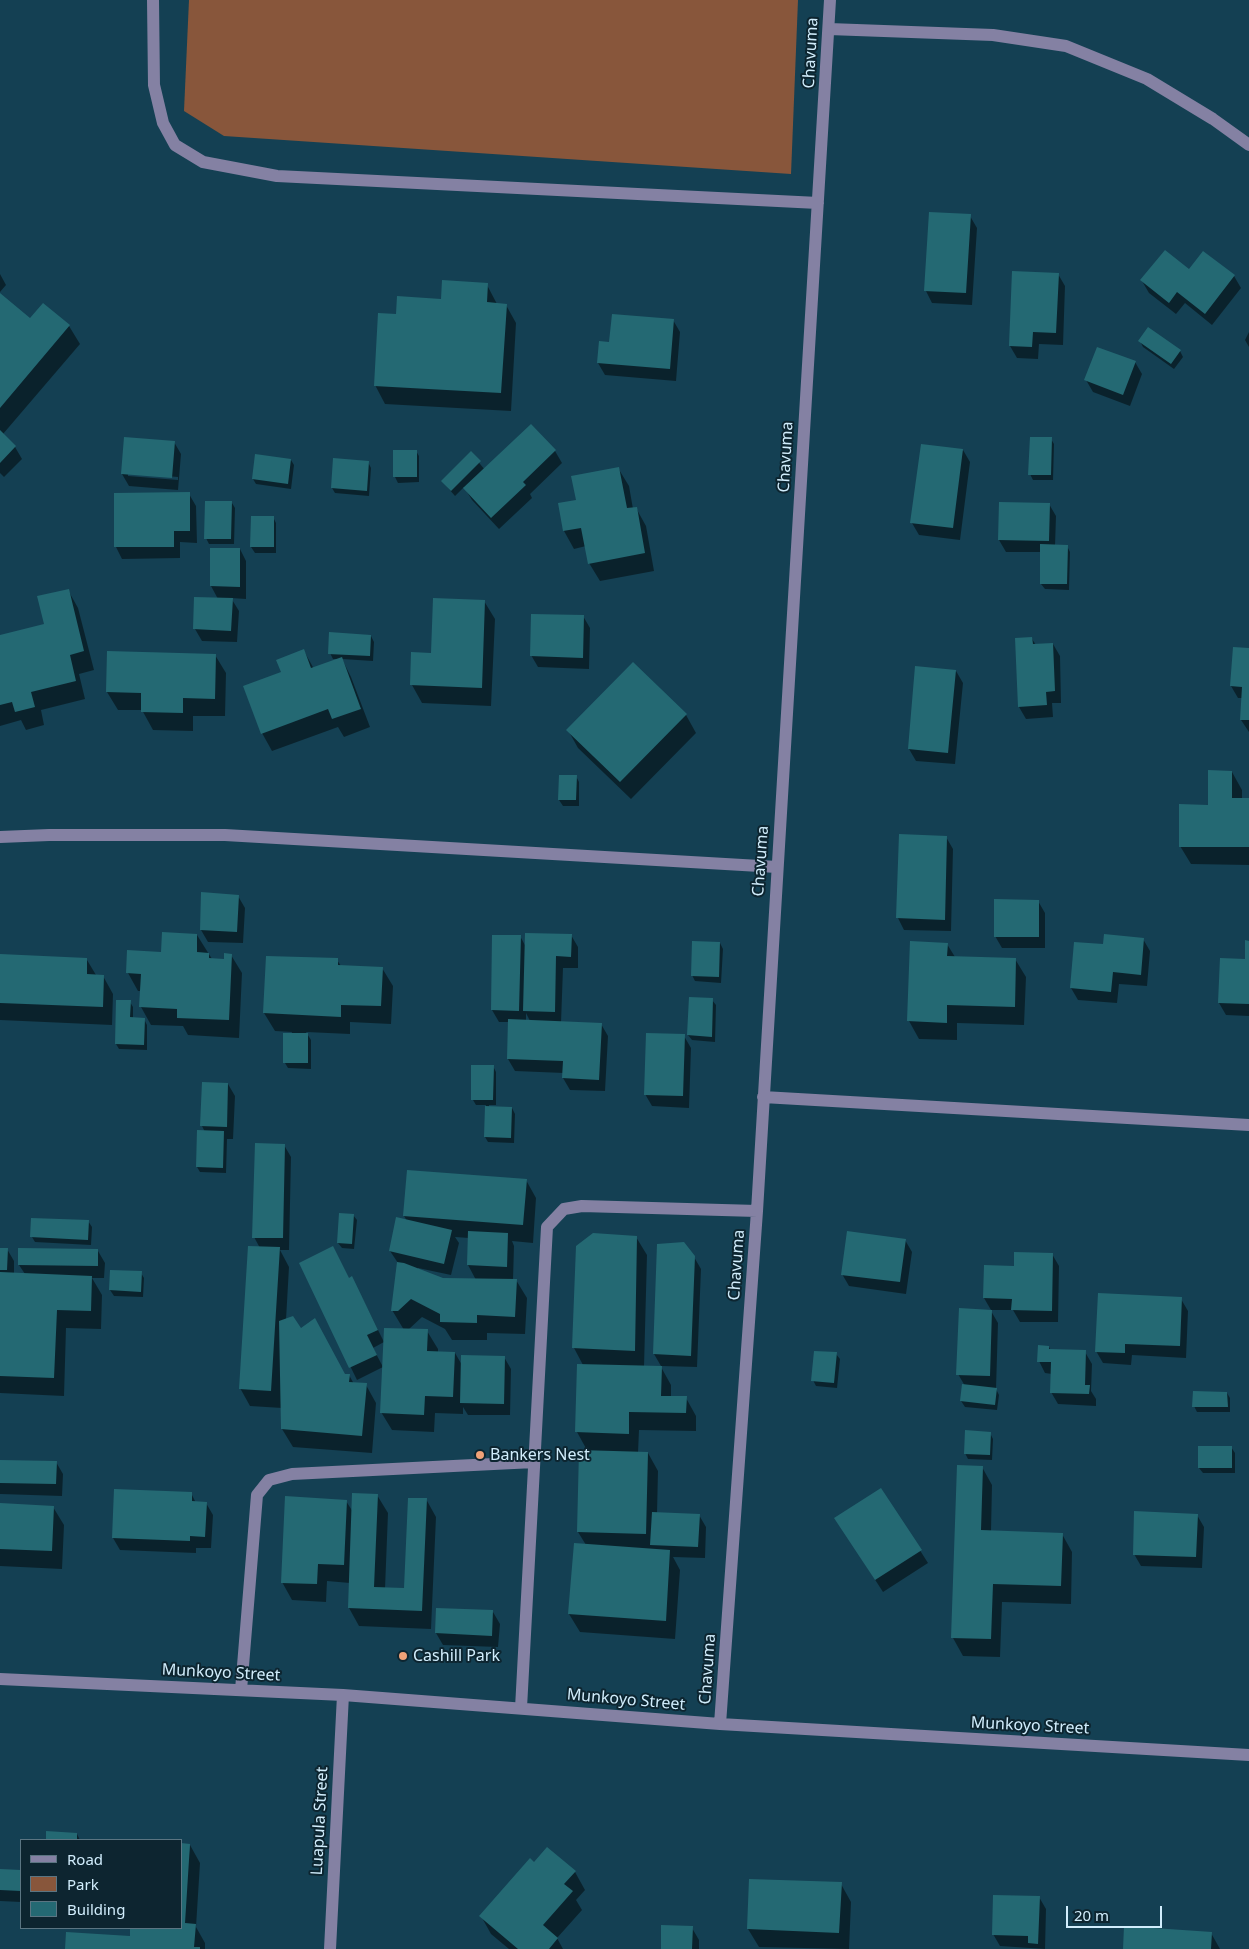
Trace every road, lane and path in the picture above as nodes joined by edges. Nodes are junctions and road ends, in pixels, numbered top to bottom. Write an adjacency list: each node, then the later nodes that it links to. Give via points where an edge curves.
1 (154, 0): 5 (street, via 154,85 163,123 174,145 203,162 277,176)
2 (830, 0): 3 (street, Chavuma)
3 (829, 29): 4 (street, via 993,35 1066,46 1147,79); 5 (street, Chavuma)
4 (1249, 145)
5 (818, 203): 7 (street, Chavuma)
6 (0, 838): 7 (street, via 226,835)
7 (777, 866): 8 (street, Chavuma)
8 (762, 1097): 9 (street); 10 (street, Chavuma)
9 (1249, 1125)
10 (757, 1211): 11 (street, via 582,1206 564,1209 547,1226); 16 (street, Chavuma)
11 (534, 1462): 13 (street, via 292,1474 269,1480 257,1495); 15 (street)
12 (0, 1679): 13 (street, Munkoyo Street)
13 (241, 1690): 14 (street, Munkoyo Street)
14 (343, 1695): 15 (street, Munkoyo Street); 18 (street, Luapula Street)
15 (521, 1708): 16 (street, Munkoyo Street)
16 (720, 1724): 17 (street, Munkoyo Street)
17 (1249, 1755)
18 (330, 1949)

